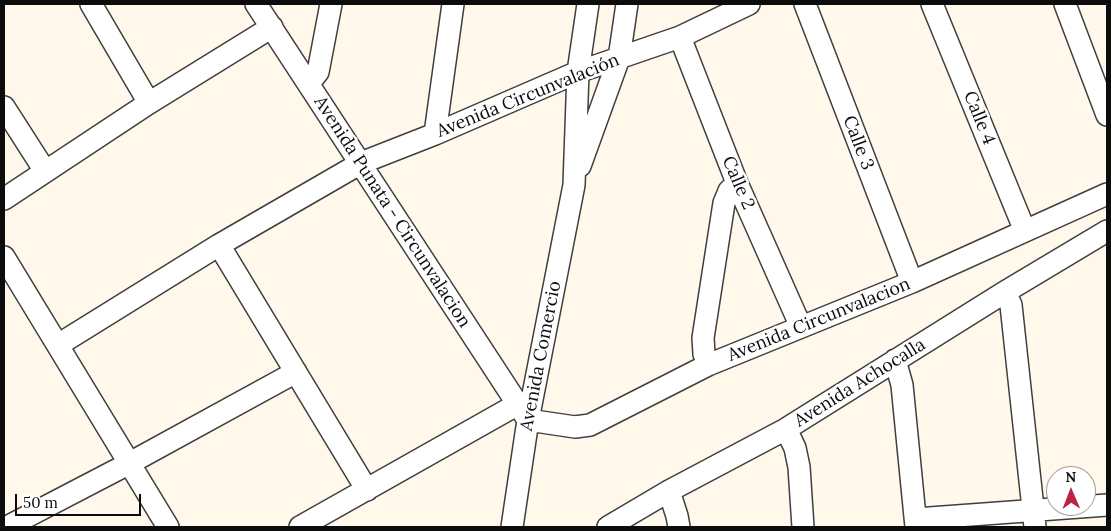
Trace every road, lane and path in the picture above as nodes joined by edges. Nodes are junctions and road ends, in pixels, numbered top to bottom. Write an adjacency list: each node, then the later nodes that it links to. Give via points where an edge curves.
1 (91, 4): 16 (street)
2 (256, 4): 11 (street, Avenida Punata - Circunvalacion)
3 (331, 4): 15 (street, via 318,72)
4 (453, 4): 19 (street)
5 (588, 4): 14 (street, Avenida Comercio)
6 (627, 4): 13 (street, Avenida Comercio)
7 (749, 4): 12 (street, Avenida Circunvalación)
8 (805, 4): 30 (street, Calle 3)
9 (932, 4): 26 (street, Calle 4)
10 (1065, 4): 18 (street)
11 (272, 27): 15 (street, Avenida Punata - Circunvalacion); 16 (street)
12 (680, 37): 13 (street, Avenida Circunvalación); 22 (street, Calle 2)
13 (619, 58): 14 (street, Avenida Circunvalación); 23 (street, Avenida Comercio)
14 (578, 72): 19 (street, Avenida Circunvalación); 23 (street, Avenida Comercio)
15 (307, 81): 20 (street, Avenida Punata - Circunvalacion)
16 (149, 103): 21 (street)
17 (4, 108): 21 (street)
18 (1107, 115)
19 (436, 134): 20 (street, Avenida Circunvalación)
20 (361, 164): 28 (street, Avenida Circunvalación); 37 (street, Avenida Punata - Circunvalacion)
21 (45, 172): 25 (street)
22 (737, 183): 32 (street, Calle 2); 35 (street, via 724,203 703,338)
23 (574, 185): 37 (street, Avenida Comercio)
24 (1107, 194): 26 (street, Avenida Circunvalacion)
25 (4, 199)
26 (1025, 231): 30 (street, Avenida Circunvalacion)
27 (1107, 231): 31 (street, Avenida Achocalla)
28 (220, 245): 33 (street, Avenida Circunvalación); 36 (street)
29 (4, 257): 33 (street)
30 (912, 282): 32 (street, Avenida Circunvalacion)
31 (1005, 292): 34 (street, Avenida Achocalla); 43 (street, via 1011,305)
32 (800, 327): 35 (street, Avenida Circunvalacion)
33 (58, 345): 39 (street)
34 (895, 360): 38 (street, Avenida Achocalla); 44 (street, via 902,385)
35 (708, 365): 37 (street, Avenida Circunvalacion, via 590,425 575,427)
36 (296, 372): 39 (street); 40 (street)
37 (523, 412): 40 (street); 48 (street, Avenida Comercio)
38 (786, 429): 41 (street, Avenida Achocalla); 51 (street, via 799,467)
39 (128, 464): 45 (street); 46 (street)
40 (367, 490): 47 (street)
41 (669, 491): 49 (street, Avenida Achocalla); 50 (street)
42 (1107, 505): 43 (street)
43 (1034, 519): 44 (street)
44 (916, 523)
45 (6, 527)
46 (168, 527)
47 (300, 527)
48 (512, 527)
49 (608, 527)
50 (679, 527)
51 (803, 527)

